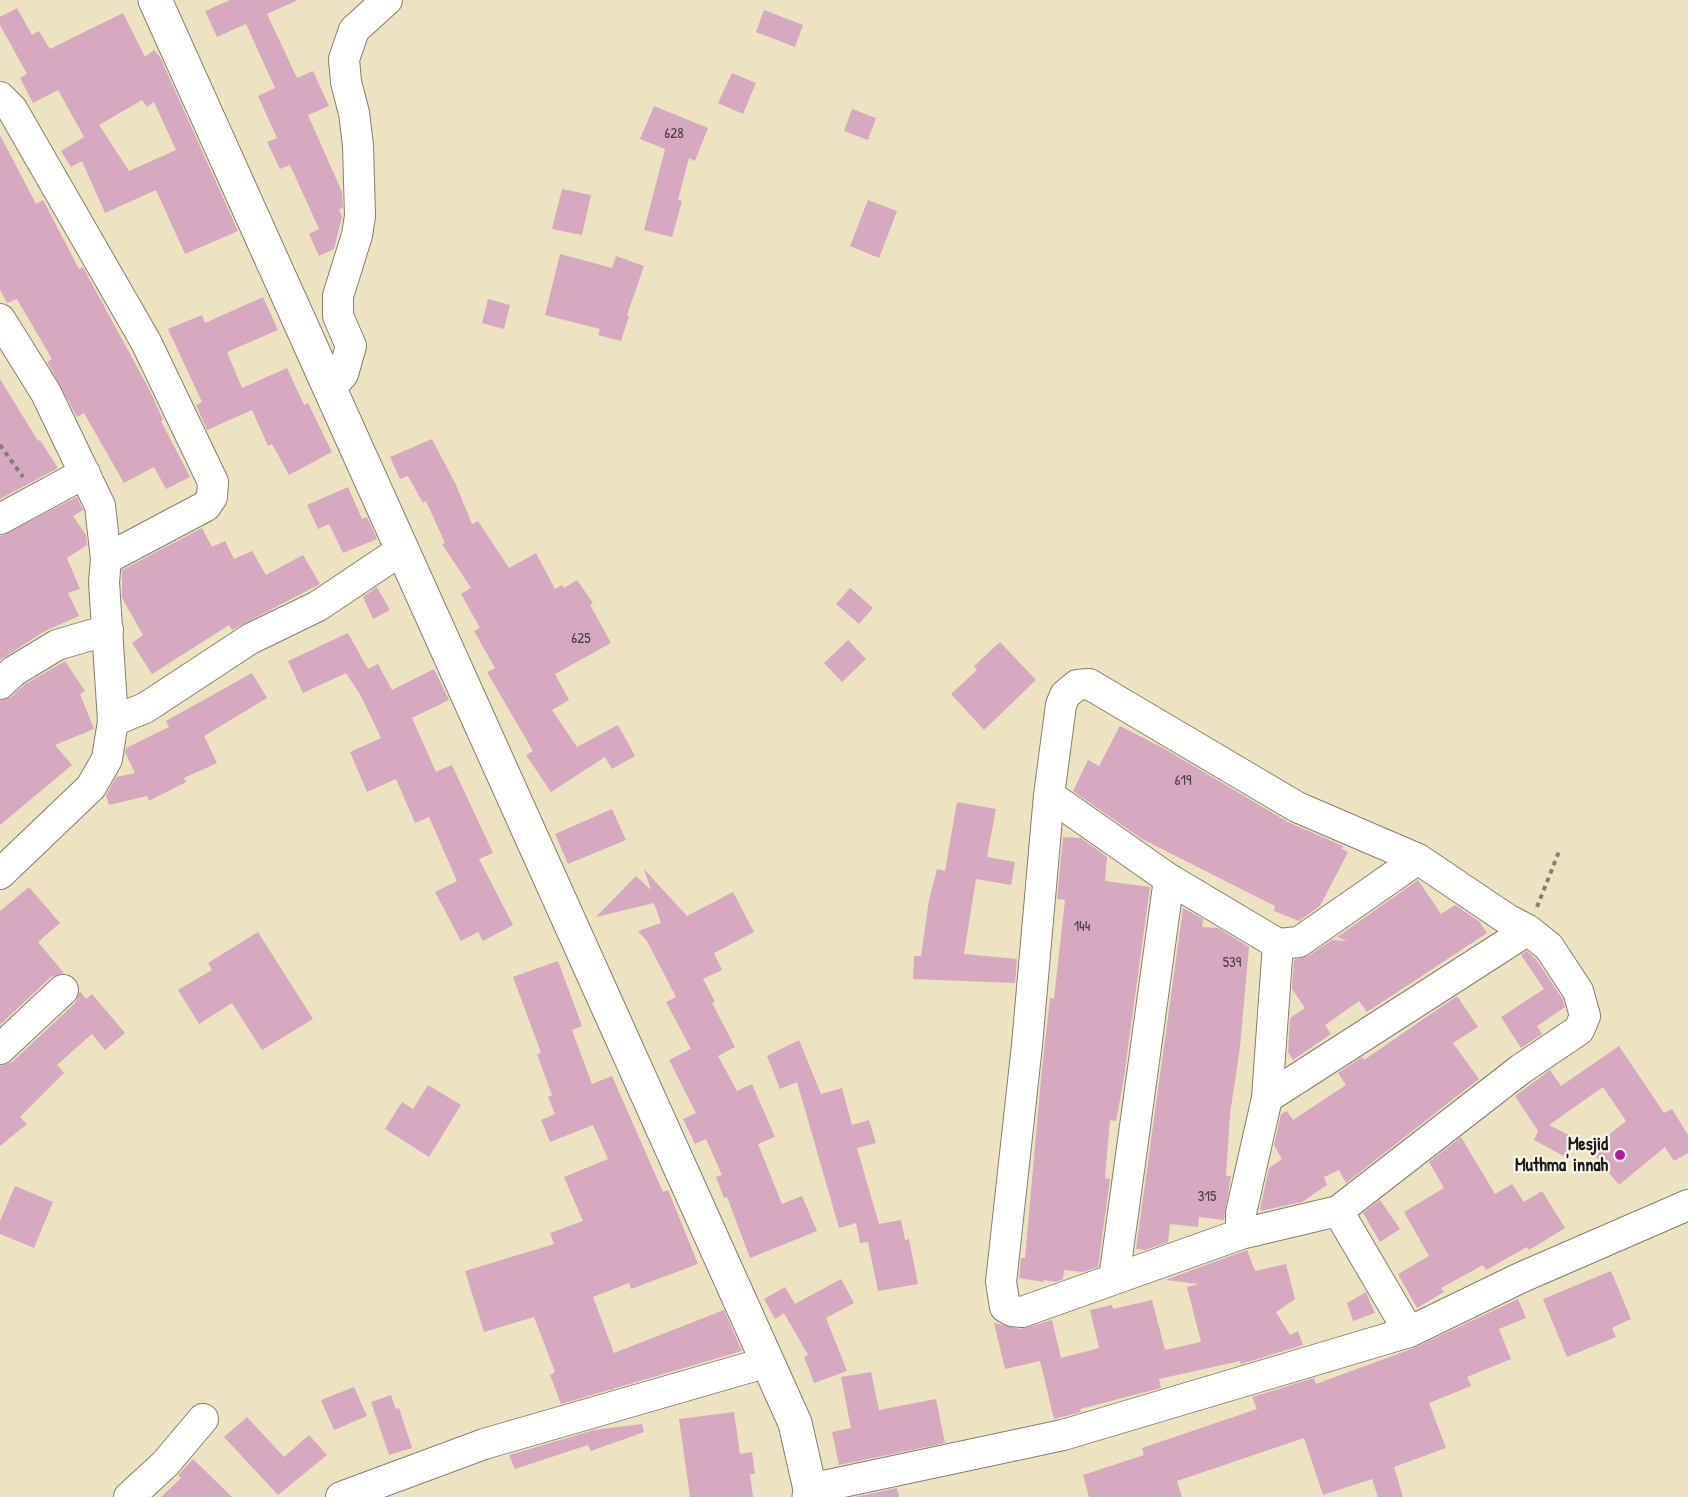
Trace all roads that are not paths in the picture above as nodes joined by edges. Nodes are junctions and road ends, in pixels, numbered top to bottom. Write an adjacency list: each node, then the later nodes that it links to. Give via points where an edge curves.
1 (155, 0): 6 (street)
2 (387, 0): 6 (street, via 354,30 344,59 358,144 360,216 338,296 338,316 351,346 343,374)
3 (0, 96): 10 (street, via 12,109 146,342 213,482 206,506)
4 (0, 319): 5 (street)
5 (11, 363): 7 (street, via 46,393)
6 (330, 388): 9 (street)
7 (86, 472): 8 (street); 10 (street, via 100,506)
8 (0, 519)
9 (403, 549): 13 (street, via 318,606 250,639 145,708); 28 (street)
10 (106, 559): 11 (street)
11 (108, 630): 12 (street, via 57,645); 13 (street)
12 (0, 684)
13 (113, 721): 16 (street, via 107,759 91,787)
14 (1049, 795): 15 (street, via 1061,705 1065,695 1077,685 1089,684 1297,807); 17 (street); 26 (street, via 1027,1045 1000,1282 1002,1299 1012,1311 1022,1312)
15 (1418, 859): 18 (street); 19 (street, via 1299,942)
16 (0, 874)
17 (1169, 879): 19 (street); 26 (street)
18 (1528, 930): 22 (street); 24 (street, via 1550,947 1578,991 1586,1016 1579,1030 1521,1069)
19 (1278, 944): 22 (street)
20 (63, 990): 21 (street)
21 (0, 1048)
22 (1267, 1098): 25 (street, via 1240,1213)
23 (1688, 1205): 27 (street, via 1520,1278)
24 (1338, 1211): 25 (street); 27 (street)
25 (1241, 1234): 26 (street)
26 (1114, 1279)
27 (1409, 1332): 30 (street, via 1063,1435)
28 (768, 1362): 30 (street, via 795,1423); 32 (street, via 484,1444)
29 (204, 1419): 31 (street)
30 (810, 1493)
31 (129, 1497)
32 (341, 1497)

